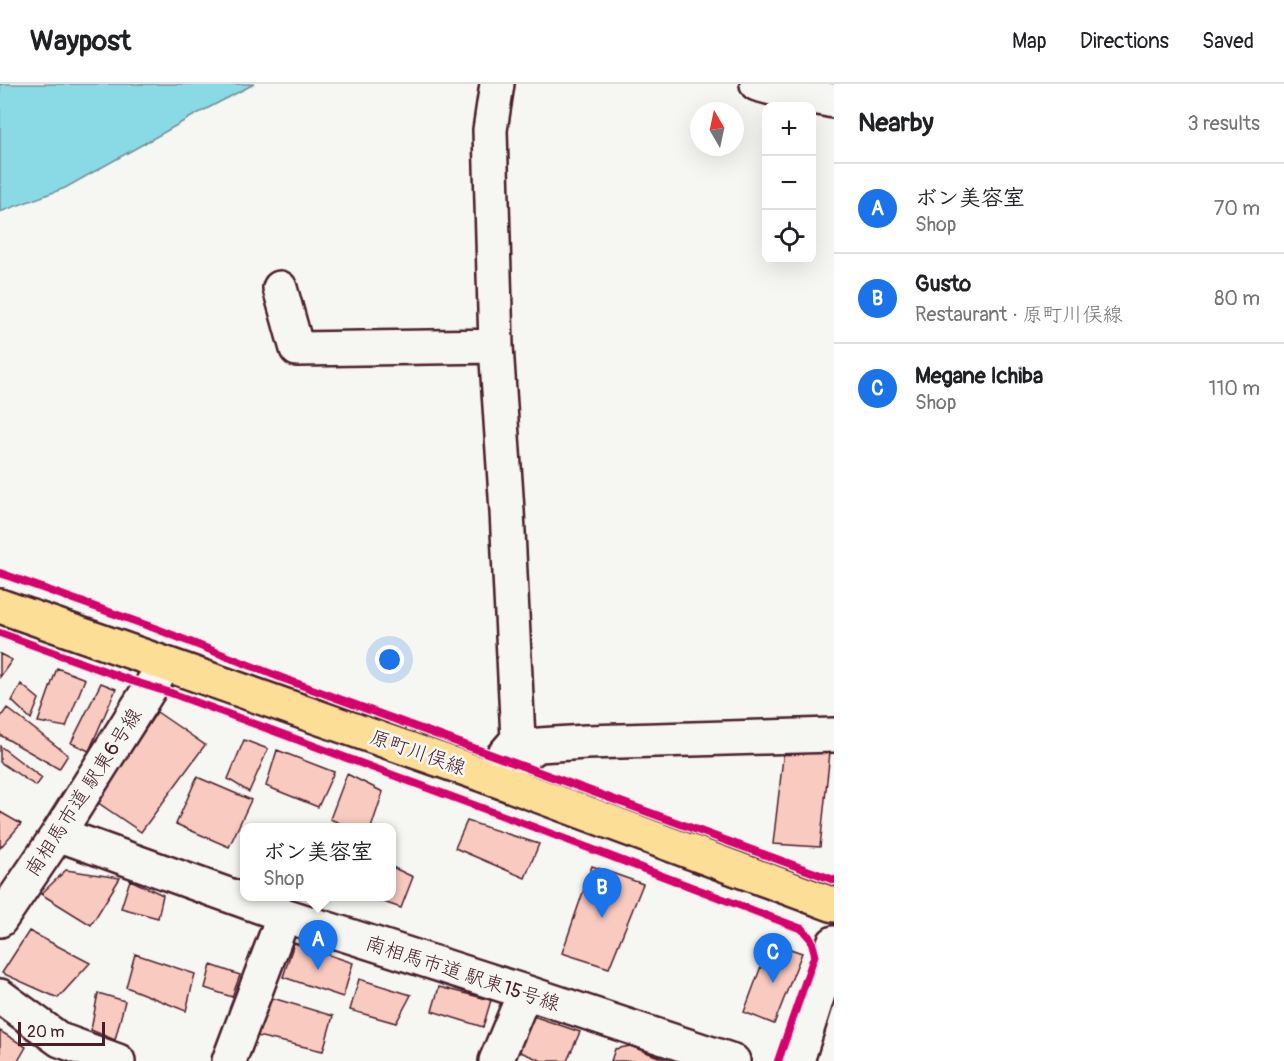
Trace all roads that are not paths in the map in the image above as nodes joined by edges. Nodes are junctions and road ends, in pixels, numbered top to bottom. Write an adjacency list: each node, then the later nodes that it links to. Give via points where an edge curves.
1 (497, 84): 5 (street, via 490,130)
2 (757, 84): 3 (street)
3 (834, 100)
4 (280, 288): 5 (street, via 297,350)
5 (496, 346): 9 (street, via 518,739)
6 (0, 606): 7 (main road, 原町川俣線)
7 (165, 664): 9 (main road, 原町川俣線); 10 (street, 南相馬市道 駅東6号線)
8 (834, 735): 9 (street, via 539,745)
9 (486, 776): 13 (main road, 原町川俣線)
10 (58, 834): 11 (street, 南相馬市道 駅東15号線); 15 (street, 南相馬市道 駅東6号線)
11 (240, 899)
12 (245, 901): 14 (street, 南相馬市道 駅東15号線)
13 (834, 905)
14 (284, 915): 17 (street, 南相馬市道 駅東15号線); 20 (street)
15 (0, 920)
16 (834, 943): 23 (street)
17 (525, 992): 21 (street); 22 (street, 南相馬市道 駅東15号線)
18 (0, 996): 19 (street, via 60,1040)
19 (118, 1061)
20 (229, 1061)
21 (496, 1061)
22 (733, 1061)
23 (797, 1061)

